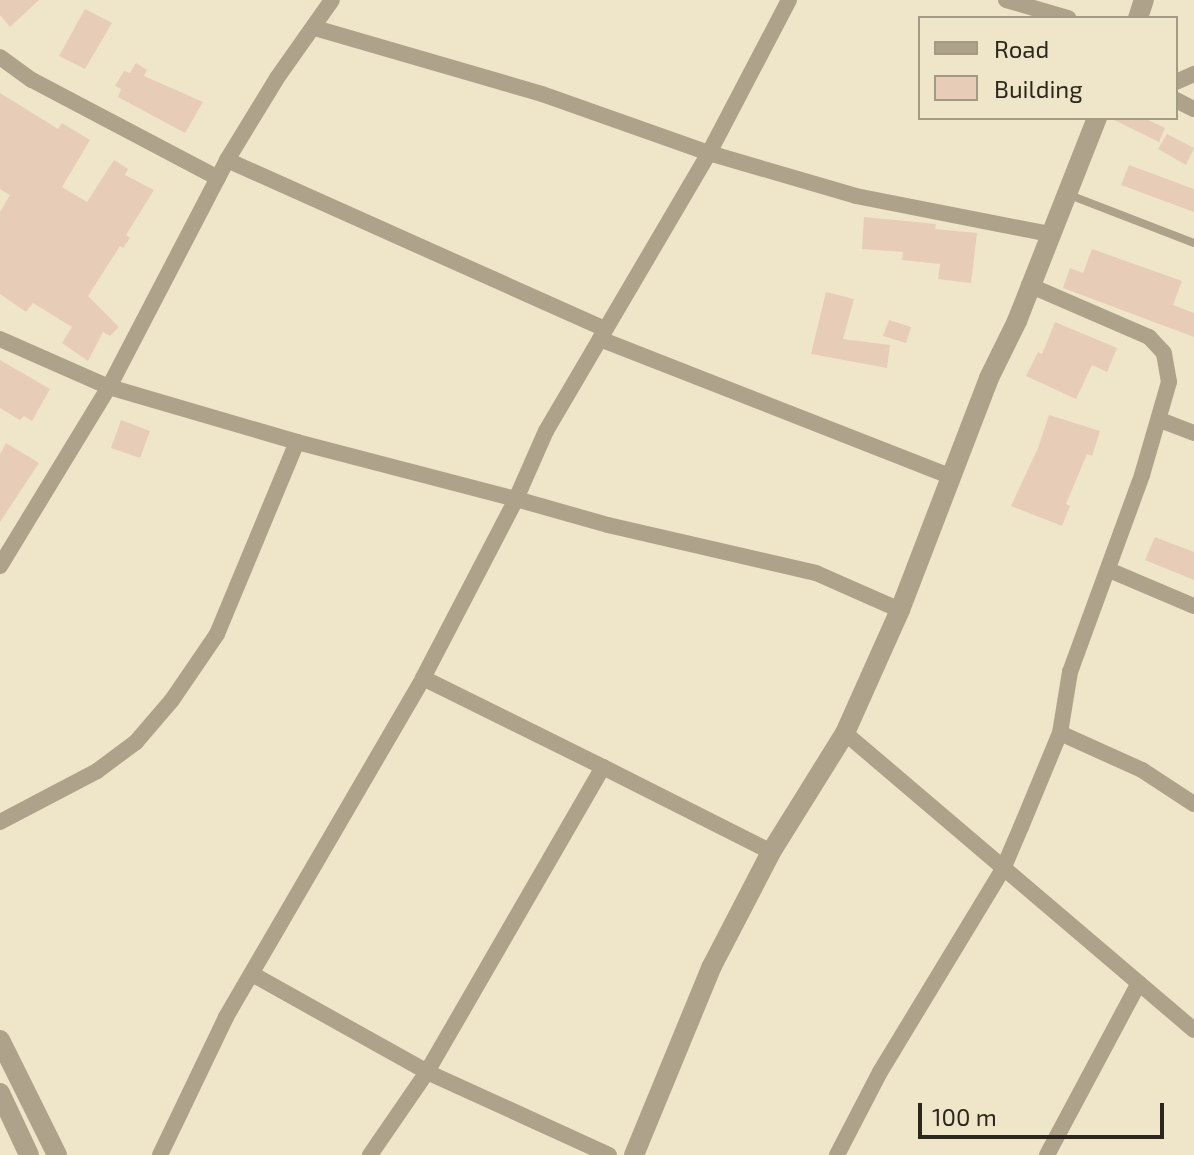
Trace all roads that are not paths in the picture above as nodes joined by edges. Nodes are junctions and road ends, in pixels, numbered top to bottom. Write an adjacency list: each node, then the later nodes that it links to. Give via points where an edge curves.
1 (332, 0): 5 (street)
2 (789, 0): 8 (street)
3 (1006, 0): 4 (street)
4 (1061, 16)
5 (315, 28): 8 (street, via 542,94); 9 (street)
6 (0, 57): 10 (street, via 32,80)
7 (1096, 120): 11 (street)
8 (709, 153): 12 (street, via 856,196); 15 (street)
9 (227, 160): 10 (street); 15 (street)
10 (218, 178): 17 (street)
11 (1066, 194): 12 (street); 13 (lane)
12 (1050, 234): 14 (street)
13 (1194, 243)
14 (1029, 285): 18 (street, via 1149,337 1168,366); 21 (street)
15 (602, 334): 21 (street); 22 (street, via 546,431)
16 (0, 339): 17 (street)
17 (109, 387): 20 (street); 23 (street)
18 (1160, 420): 19 (street); 24 (street)
19 (1194, 433)
20 (297, 442): 22 (street); 32 (street, via 217,634 172,700 136,742 97,771)
21 (950, 476): 26 (street)
22 (516, 499): 26 (street, via 816,573); 27 (street)
23 (0, 566)
24 (1109, 570): 25 (street); 29 (street, via 1070,672)
25 (1194, 606)
26 (900, 610): 28 (street)
27 (423, 678): 30 (street); 35 (street)
28 (845, 733): 33 (street); 34 (street)
29 (1060, 733): 31 (street, via 1142,770); 34 (street)
30 (603, 767): 33 (street); 39 (street)
31 (1194, 804)
32 (0, 822)
33 (771, 852): 46 (street, via 712,966)
34 (1003, 869): 36 (street); 47 (street, via 880,1072)
35 (252, 974): 39 (street); 43 (street)
36 (1139, 983): 37 (street); 48 (street)
37 (1194, 1030)
38 (0, 1040): 42 (street)
39 (427, 1072): 44 (street); 45 (street)
40 (2, 1102): 41 (street)
41 (29, 1155)
42 (57, 1155)
43 (160, 1155)
44 (370, 1155)
45 (609, 1155)
46 (634, 1155)
47 (837, 1155)
48 (1047, 1155)

